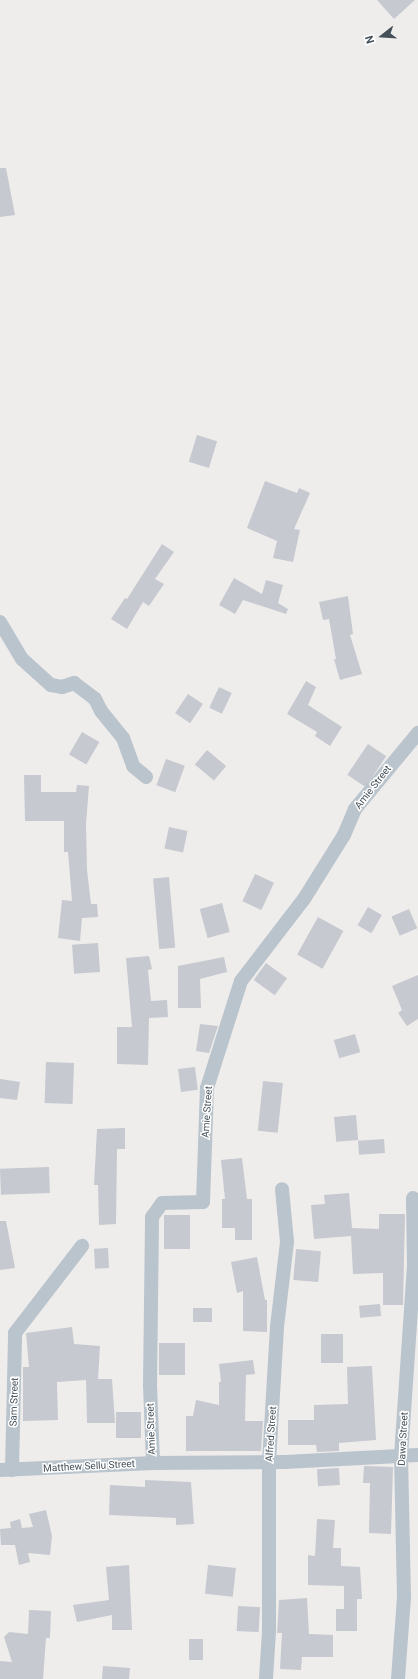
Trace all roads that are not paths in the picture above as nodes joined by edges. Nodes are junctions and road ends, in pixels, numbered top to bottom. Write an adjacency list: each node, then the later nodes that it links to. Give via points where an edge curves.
1 (0, 622): 3 (street, via 22,659 51,685 62,687 74,683 95,699 101,711 123,738 133,766)
2 (418, 733): 10 (street, Amie Street, via 355,809 344,835 304,900 241,981 207,1088 203,1202 162,1203 152,1217)
3 (146, 777)
4 (282, 1189): 9 (street, Alfred Street, via 287,1242 277,1327)
5 (413, 1198): 8 (street, Dawa Street, via 414,1264)
6 (82, 1246): 11 (street, Sam Street, via 16,1333)
7 (418, 1455): 8 (street, Matthew Sellu Street)
8 (401, 1456): 9 (street, Matthew Sellu Street); 13 (street, Dawa Street, via 404,1598)
9 (268, 1462): 10 (street, Matthew Sellu Street); 12 (street, Alfred Street, via 269,1631)
10 (152, 1464): 11 (street, Matthew Sellu Street)
11 (6, 1470)
12 (266, 1679)
13 (398, 1679)

